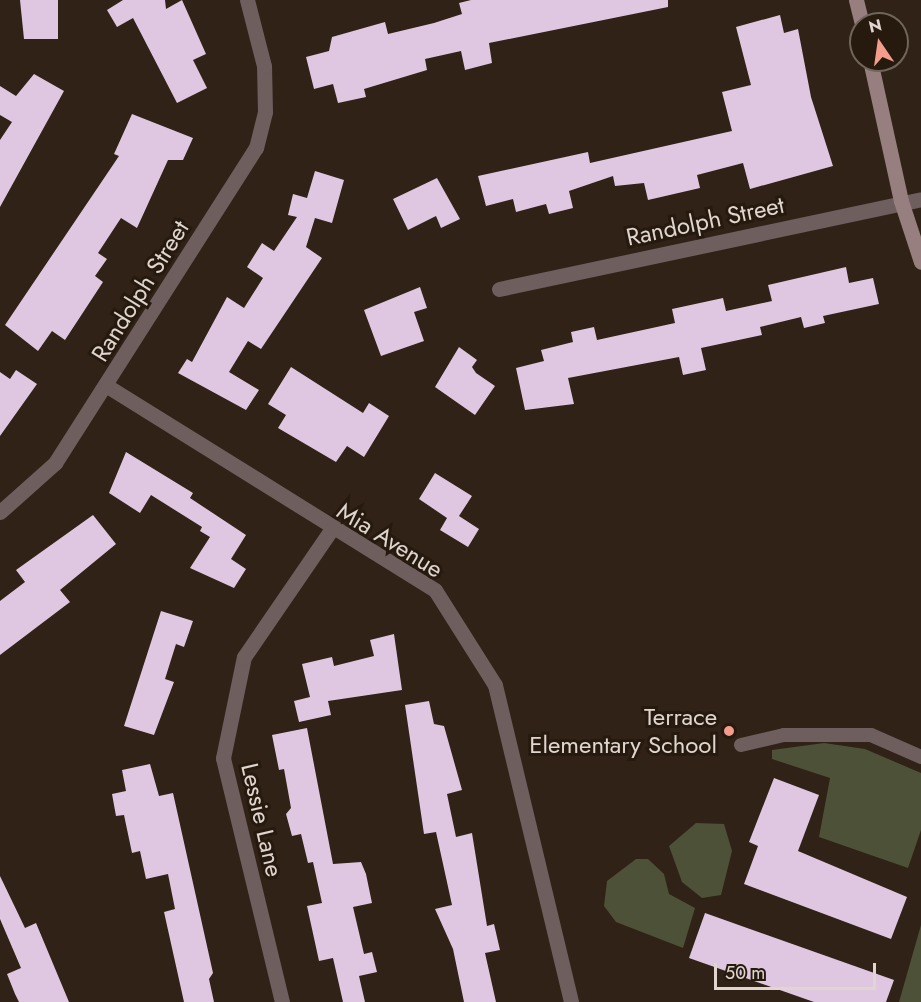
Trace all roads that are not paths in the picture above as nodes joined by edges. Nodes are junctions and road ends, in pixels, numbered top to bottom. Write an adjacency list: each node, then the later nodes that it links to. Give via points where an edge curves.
1 (252, 1): 7 (street, Randolph Street, via 264,66 265,112 255,148)
2 (873, 72): 4 (street)
3 (921, 199): 4 (street, Randolph Street)
4 (901, 201): 5 (street); 6 (street, Randolph Street)
5 (921, 262)
6 (499, 289)
7 (107, 386): 8 (street, Randolph Street, via 55,463); 9 (street, Mia Avenue)
8 (0, 512)
9 (331, 530): 12 (street, Lessie Lane, via 244,657 223,758); 13 (street, Mia Avenue, via 435,590 495,685)
10 (741, 745): 11 (lane, via 784,735 871,735)
11 (921, 757)
12 (282, 1002)
13 (571, 1002)

